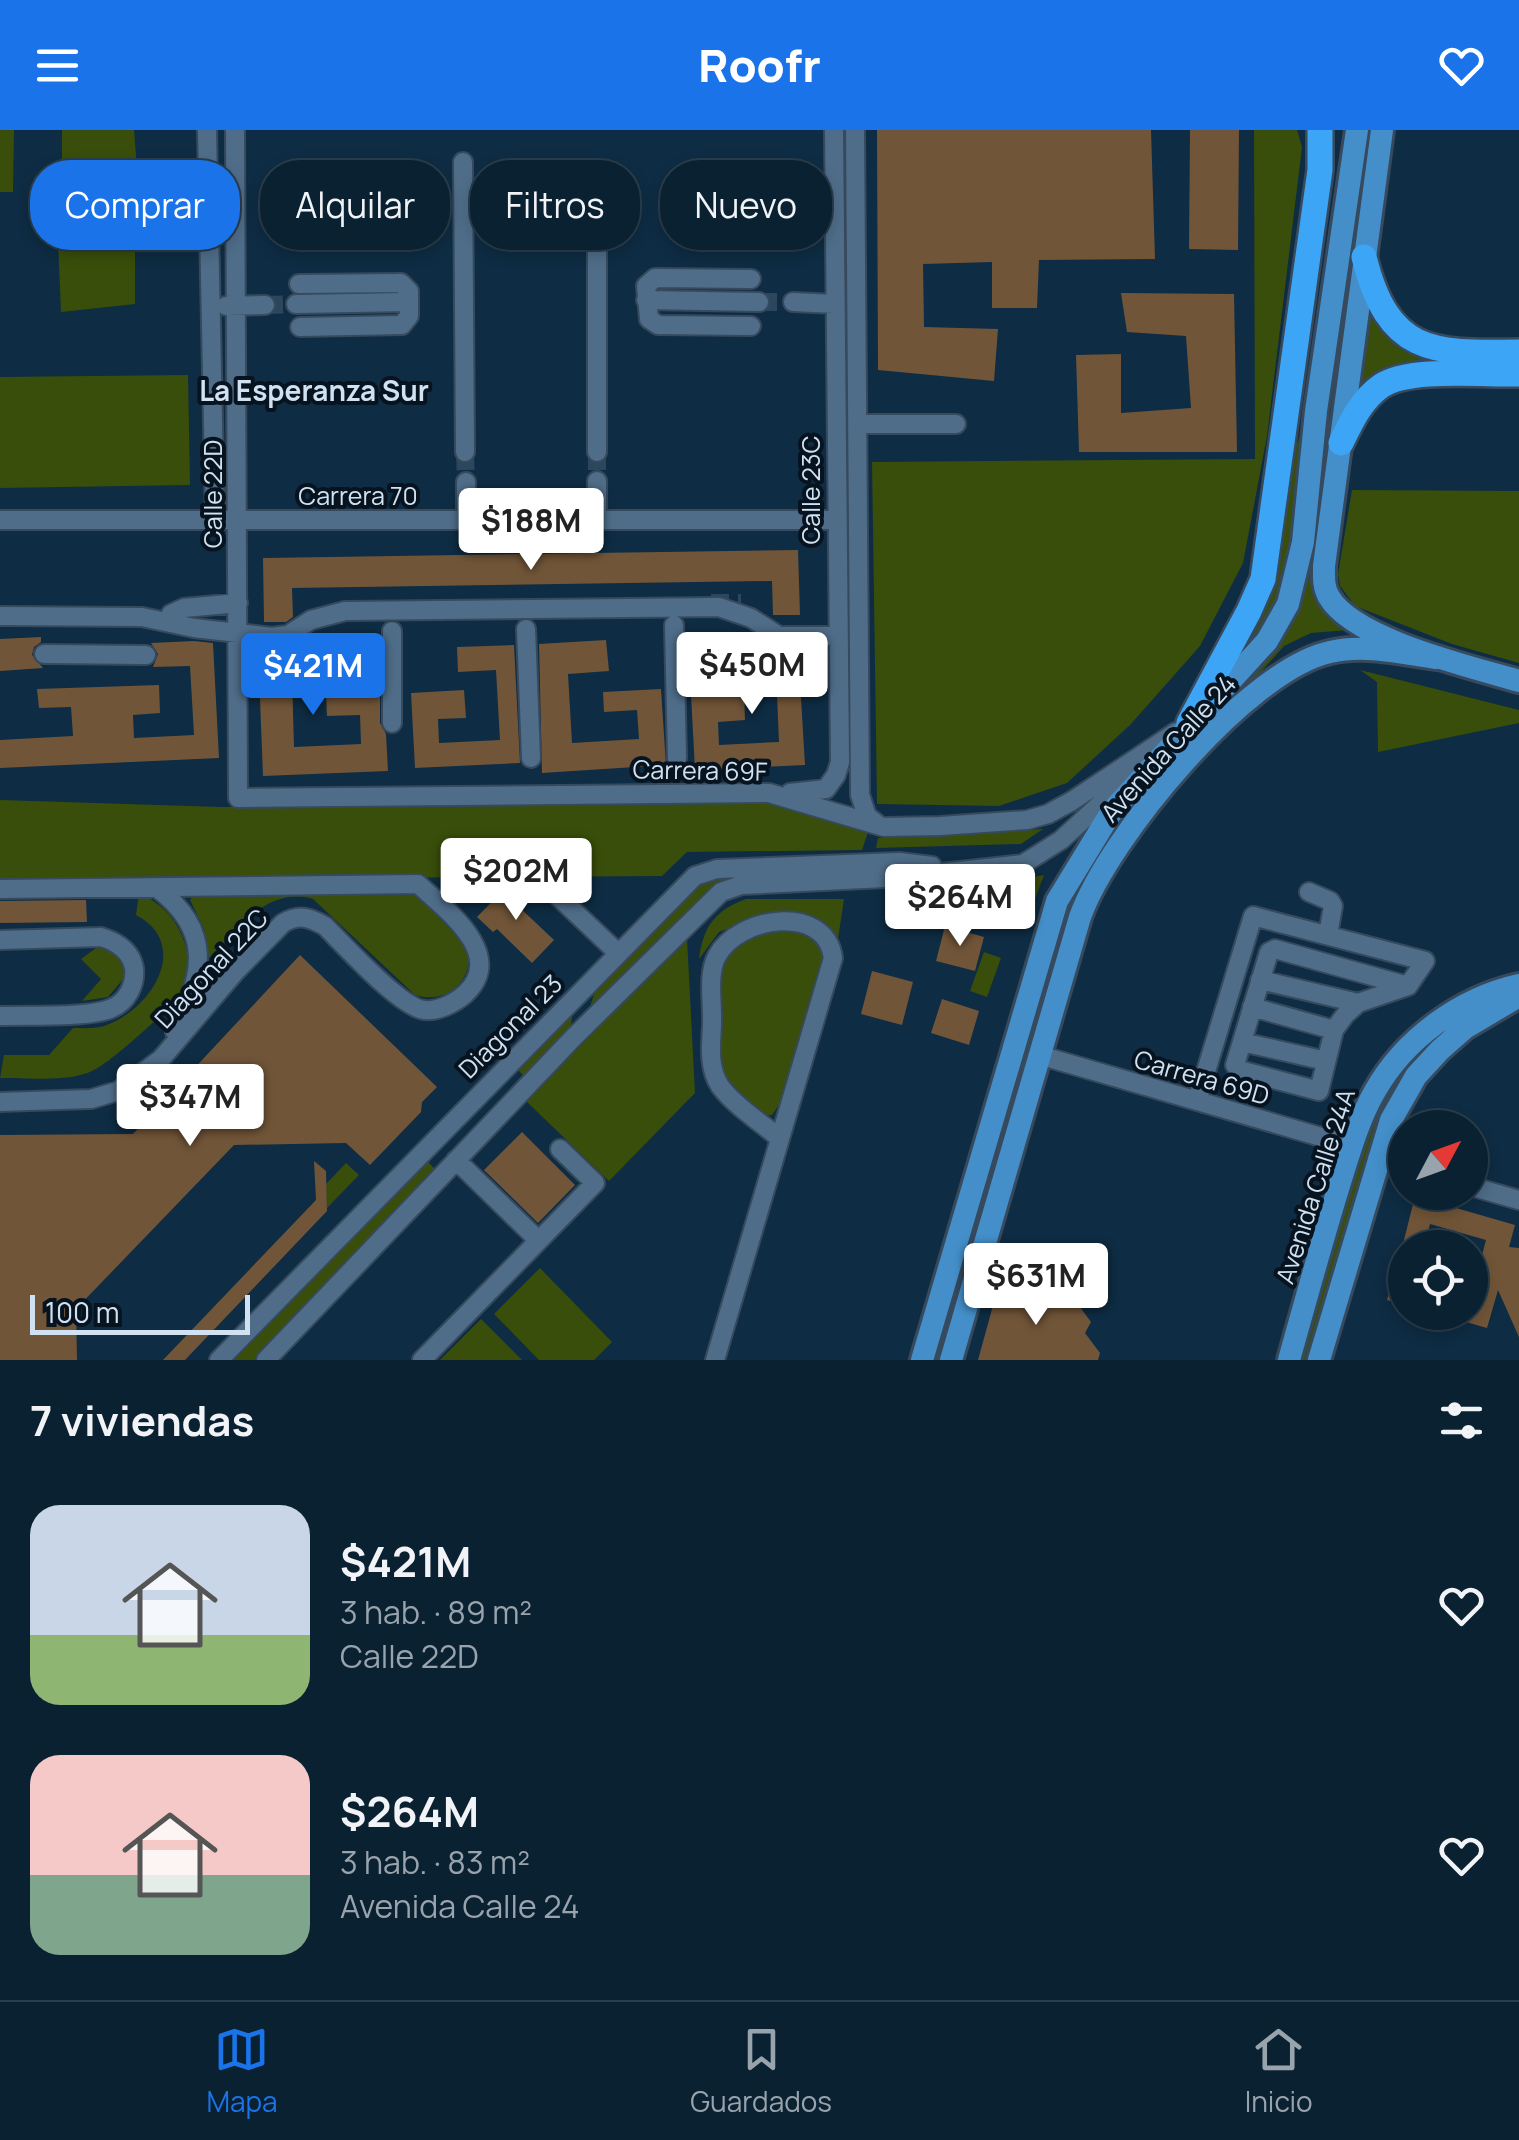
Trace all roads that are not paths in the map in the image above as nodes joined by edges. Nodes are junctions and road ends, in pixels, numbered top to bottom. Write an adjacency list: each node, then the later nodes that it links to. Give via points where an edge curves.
1 (207, 130): 8 (street, Calle 22D)
2 (236, 130): 9 (street, Calle 22D)
3 (834, 130): 22 (street, Calle 23C)
4 (855, 130): 31 (street, Calle 23C)
5 (1320, 130): 36 (highway, via 1320,170)
6 (1356, 130): 28 (main road, Avenida Calle 24)
7 (1382, 130): 14 (main road)
8 (208, 160)
9 (236, 160)
10 (463, 162): 34 (street)
11 (210, 250): 24 (street, Calle 22D)
12 (235, 250): 25 (street, Calle 22D)
13 (596, 250): 35 (street)
14 (1364, 257): 29 (highway, via 1378,304 1413,338 1452,352); 33 (main road)
15 (751, 279): 17 (street, via 655,278 646,286)
16 (299, 284): 18 (street, via 400,283)
17 (646, 300): 19 (street); 26 (street, via 655,324)
18 (409, 302): 21 (street); 27 (street, via 402,325)
19 (758, 302)
20 (793, 302): 22 (street)
21 (296, 304)
22 (835, 304): 44 (street, Calle 23C)
23 (265, 305): 25 (street)
24 (211, 306): 25 (street); 40 (street, Calle 22D)
25 (236, 306): 41 (street, Calle 22D)
26 (751, 326)
27 (300, 327)
28 (1327, 328): 36 (main road); 64 (main road, Avenida Calle 24, via 1303,542 1288,604 1267,641)
29 (1519, 352)
30 (1519, 374): 33 (highway, via 1389,382 1362,404)
31 (860, 424): 32 (street); 69 (street, Calle 23C, via 860,795)
32 (956, 424)
33 (1341, 442): 61 (main road, via 1324,566 1328,596 1358,623)
34 (465, 452)
35 (597, 452)
36 (1277, 465): 64 (highway, via 1263,578)
37 (597, 481): 43 (street)
38 (466, 482): 42 (street)
39 (0, 520): 40 (street, Carrera 70)
40 (215, 520): 41 (street, Carrera 70)
41 (238, 520): 42 (street, Carrera 70); 45 (street, Calle 22D)
42 (466, 520): 43 (street, Carrera 70)
43 (597, 520): 44 (street, Carrera 70)
44 (836, 520): 56 (street, Calle 23C)
45 (238, 603): 48 (street); 54 (street, Calle 22D)
46 (741, 603): 55 (street)
47 (315, 608): 57 (street)
48 (171, 614)
49 (0, 616): 50 (street)
50 (90, 618): 54 (street, via 142,617); 59 (street)
51 (674, 625): 66 (street)
52 (526, 629): 65 (street)
53 (392, 631): 63 (street)
54 (238, 632): 57 (street); 68 (street, Calle 22D)
55 (779, 636): 56 (street); 57 (street, via 719,607 344,611)
56 (836, 636): 67 (street, Calle 23C, via 836,775 820,792)
57 (278, 637)
58 (44, 654): 59 (street)
59 (91, 654): 60 (street)
60 (146, 655)
61 (1436, 658): 62 (main road); 91 (main road, Avenida Calle 24, via 1376,649 1330,652 1279,673 1237,708 1151,802 1094,881)
62 (1519, 680)
63 (392, 723)
64 (1189, 723): 69 (street, Carrera 69F, via 1048,814 940,826); 70 (street, Diagonal 23, via 1047,851 1022,864); 109 (main road, Avenida Calle 24, via 1112,811 1057,901)
65 (531, 758)
66 (677, 758)
67 (769, 793): 68 (street, Carrera 69F); 69 (street, Carrera 69F)
68 (238, 798)
69 (876, 824)
70 (958, 869): 78 (street, Diagonal 23, via 899,862 707,870); 89 (street, Diagonal 23, via 741,885 722,892)
71 (544, 883): 78 (street)
72 (157, 888): 73 (street); 92 (street, via 176,902 200,947 199,972); 92 (street, Diagonal 22C, via 418,884 472,936 480,958 478,978 464,995 424,1010 404,1002 325,926 301,916 259,948)
73 (0, 889)
74 (1309, 892): 76 (street, via 1334,906)
75 (1309, 931): 76 (street); 79 (street); 94 (street, via 1253,916)
76 (1328, 936): 83 (street, via 1426,961)
77 (0, 940): 87 (street, via 101,937 122,947 134,968 130,992 114,1008)
78 (618, 953): 80 (street, Diagonal 23)
79 (1302, 956): 81 (street, via 1275,948); 83 (street)
80 (591, 980): 89 (street); 105 (street, Diagonal 23)
81 (1260, 980): 85 (street); 86 (street)
82 (1519, 985): 97 (main road, Avenida Calle 24A, via 1467,1002 1416,1042 1377,1088)
83 (1408, 986): 85 (street)
84 (1519, 996): 99 (main road, Avenida Calle 24A, via 1466,1028 1416,1076)
85 (1358, 1004): 88 (street)
86 (1252, 1007): 88 (street); 90 (street)
87 (0, 1016)
88 (1334, 1030): 93 (street)
89 (573, 1038): 100 (street, Diagonal 23)
90 (1242, 1042): 93 (street); 93 (street, via 1238,1070 1318,1091)
91 (1039, 1056): 94 (street, Carrera 69D); 110 (main road, Avenida Calle 24)
92 (161, 1059): 95 (street, Diagonal 22C, via 118,1091)
93 (1326, 1062)
94 (1197, 1101): 97 (street, Carrera 69D)
95 (0, 1102)
96 (778, 1137): 96 (street, via 834,958 830,940 816,926 795,922 766,924 732,938 712,966 714,1074 722,1089); 108 (street)
97 (1352, 1146): 111 (main road, Avenida Calle 24A)
98 (560, 1149): 104 (street, via 594,1184)
99 (1377, 1159): 101 (street); 112 (main road, Avenida Calle 24A)
100 (456, 1160): 104 (street); 106 (street, Diagonal 23)
101 (1388, 1163)
102 (1488, 1191): 103 (street)
103 (1519, 1200)
104 (538, 1240): 107 (street)
105 (219, 1360)
106 (266, 1360)
107 (422, 1360)
108 (715, 1360)
109 (922, 1360)
110 (952, 1360)
111 (1289, 1360)
112 (1319, 1360)

